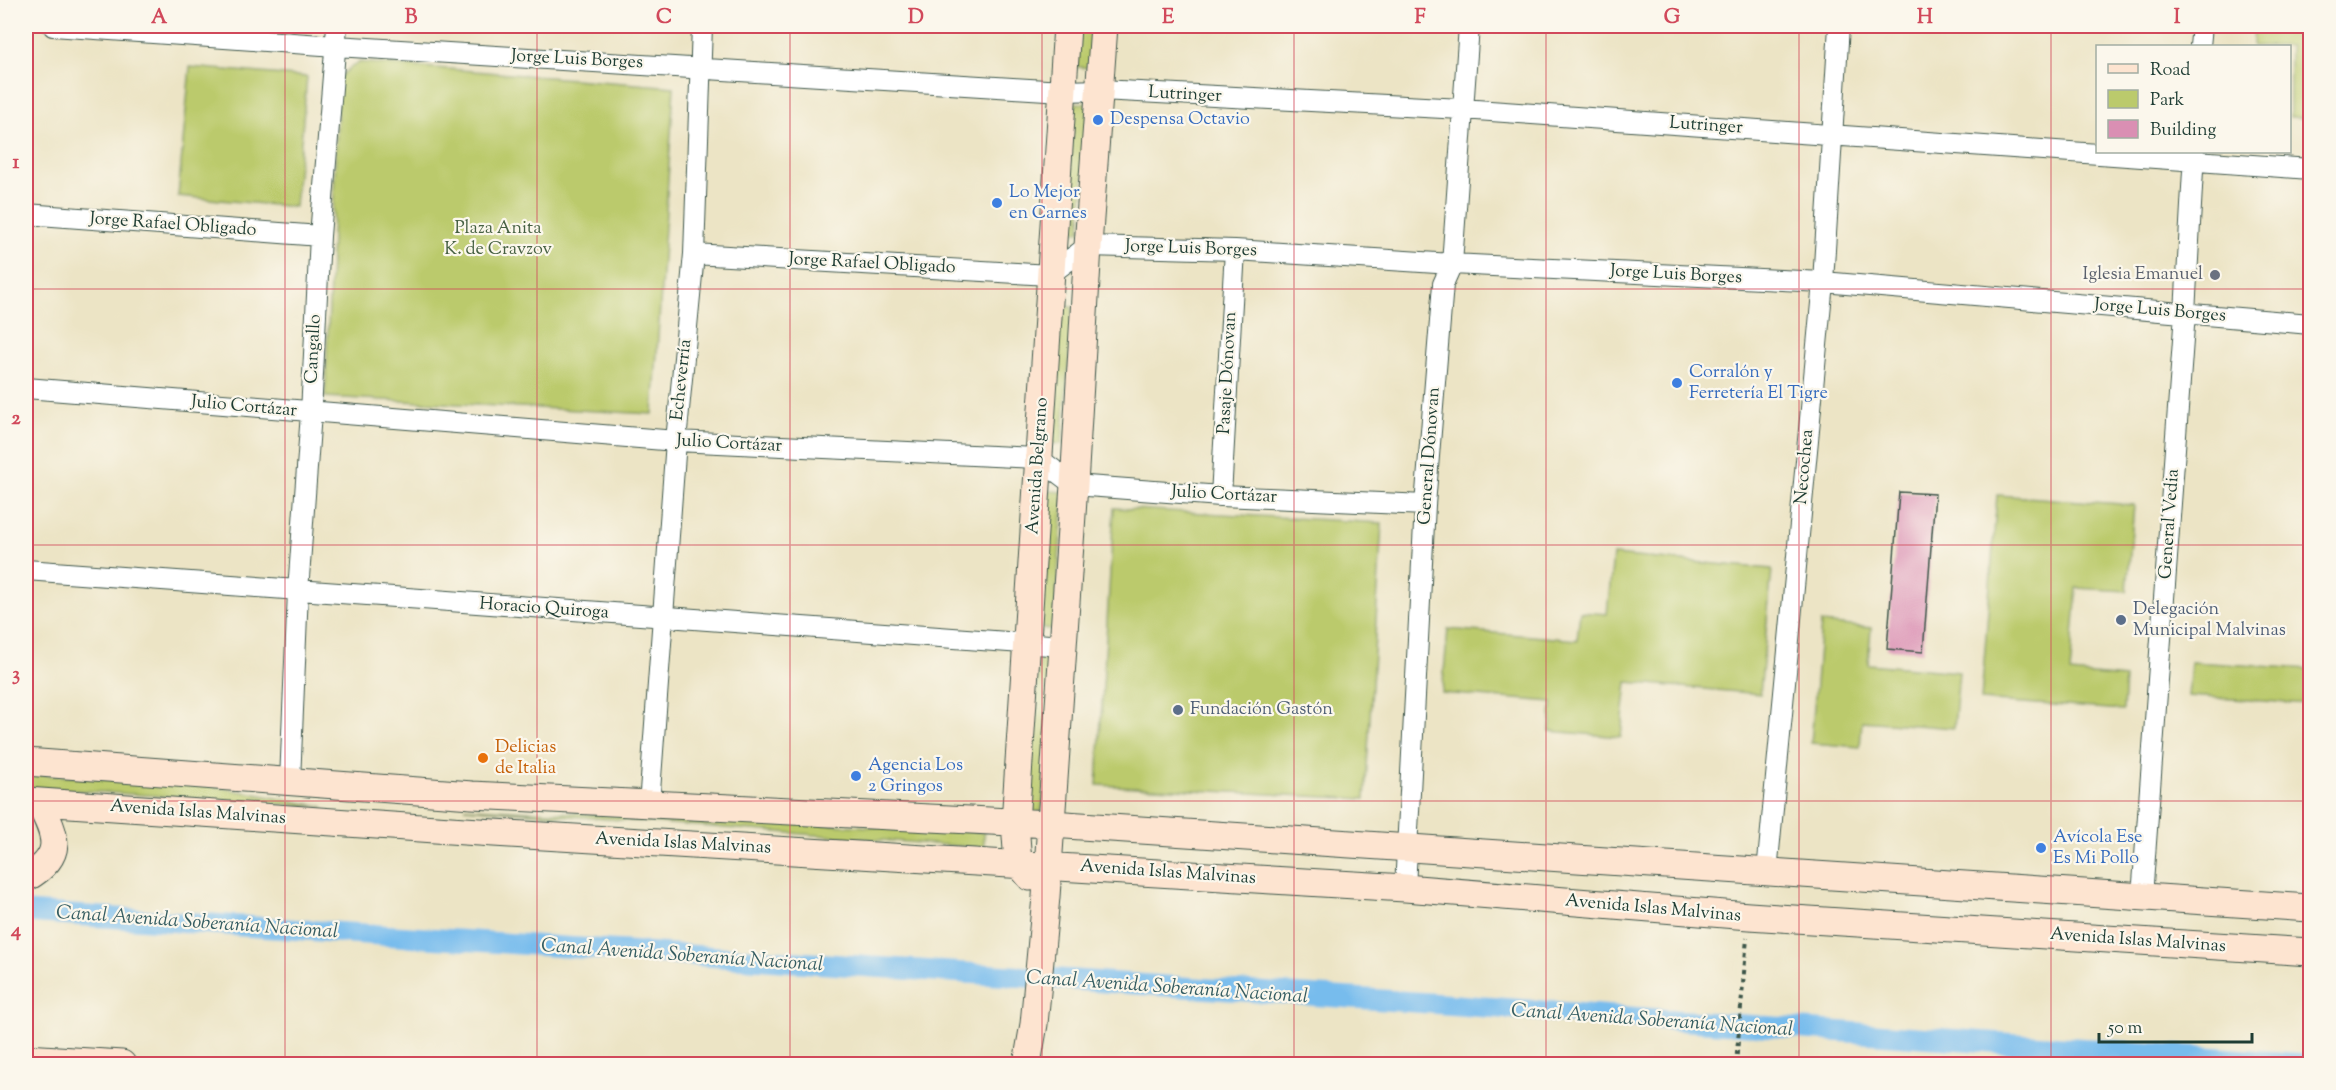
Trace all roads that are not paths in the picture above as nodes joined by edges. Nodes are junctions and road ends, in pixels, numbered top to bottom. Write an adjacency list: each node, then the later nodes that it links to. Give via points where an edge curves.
1 (53, 26): 9 (street, Jorge Luis Borges)
2 (337, 26): 9 (street, Cangallo)
3 (702, 26): 11 (street, Echeverría)
4 (1067, 26): 13 (main road, Avenida Belgrano)
5 (1104, 26): 12 (main road, Avenida Belgrano)
6 (1469, 26): 14 (street, General Dónovan)
7 (1839, 26): 15 (street, Necochea)
8 (2202, 26): 10 (street)
9 (336, 45): 11 (street, Jorge Luis Borges); 21 (street, Cangallo)
10 (2200, 45)
11 (699, 67): 13 (street, Jorge Luis Borges); 24 (street, Echeverría)
12 (1101, 90): 13 (street, Jorge Luis Borges); 14 (street, Lutringer); 22 (main road, Avenida Belgrano)
13 (1063, 91): 26 (main road, Avenida Belgrano)
14 (1462, 109): 15 (street, Lutringer); 25 (street, General Dónovan)
15 (1833, 135): 16 (street, Lutringer); 27 (street, Necochea)
16 (2096, 150)
17 (2142, 153): 18 (street, Lutringer)
18 (2193, 156): 19 (street, Lutringer); 28 (street, General Vedia)
19 (2310, 169)
20 (26, 214): 21 (street, Jorge Rafael Obligado)
21 (320, 236): 31 (street, Cangallo)
22 (1088, 246): 23 (street, Jorge Luis Borges); 26 (street); 34 (main road, Avenida Belgrano)
23 (1235, 250): 25 (street, Jorge Luis Borges); 35 (street, Pasaje Dónovan)
24 (694, 254): 26 (street, Jorge Rafael Obligado); 32 (street, Echeverría)
25 (1452, 264): 27 (street, Jorge Luis Borges); 36 (street, General Dónovan, via 1443,284)
26 (1050, 275): 33 (main road, Avenida Belgrano)
27 (1822, 282): 28 (street, Jorge Luis Borges); 53 (street, Necochea)
28 (2185, 313): 29 (street, Jorge Luis Borges); 57 (street, General Vedia)
29 (2310, 324)
30 (26, 388): 31 (street, Julio Cortázar)
31 (311, 413): 32 (street, Julio Cortázar); 38 (street, Cangallo)
32 (676, 441): 33 (street, Julio Cortázar); 39 (street, Echeverría)
33 (1038, 459): 34 (street); 40 (main road, Avenida Belgrano)
34 (1074, 485): 35 (street, Julio Cortázar); 41 (main road, Avenida Belgrano)
35 (1221, 496): 36 (street, Julio Cortázar)
36 (1425, 505): 50 (street, General Dónovan)
37 (26, 570): 38 (street, Horacio Quiroga)
38 (298, 591): 39 (street, Horacio Quiroga); 43 (street, Cangallo)
39 (663, 618): 40 (street, Horacio Quiroga); 46 (street, Echeverría)
40 (1027, 644): 41 (street, Horacio Quiroga); 47 (main road, Avenida Belgrano)
41 (1063, 646): 48 (main road, Avenida Belgrano)
42 (26, 762): 43 (main road, Avenida Islas Malvinas)
43 (290, 781): 44 (main road, Avenida Islas Malvinas)
44 (332, 786): 46 (main road, Avenida Islas Malvinas); 49 (main road)
45 (32, 801): 49 (main road, Avenida Islas Malvinas); 54 (main road, via 49,822 56,844 51,858)
46 (649, 805): 47 (main road, Avenida Islas Malvinas)
47 (1015, 823): 48 (main road, Avenida Islas Malvinas); 51 (main road, Avenida Belgrano)
48 (1051, 824): 50 (main road, Avenida Islas Malvinas); 52 (main road, Avenida Belgrano)
49 (494, 833): 51 (main road, Avenida Islas Malvinas)
50 (1408, 848): 53 (main road, Avenida Islas Malvinas); 55 (street, General Dónovan)
51 (1018, 863): 52 (main road, Avenida Islas Malvinas); 56 (main road)
52 (1048, 866): 55 (main road, Avenida Islas Malvinas); 56 (main road, Avenida Belgrano)
53 (1767, 872): 57 (main road, Avenida Islas Malvinas)
54 (26, 879)
55 (1405, 888): 59 (main road, Avenida Islas Malvinas, via 1749,916)
56 (1046, 897): 62 (main road, Avenida Belgrano)
57 (2142, 897): 58 (main road, Avenida Islas Malvinas)
58 (2310, 908)
59 (2310, 952)
60 (26, 1058): 61 (main road)
61 (122, 1065)
62 (1028, 1065)

